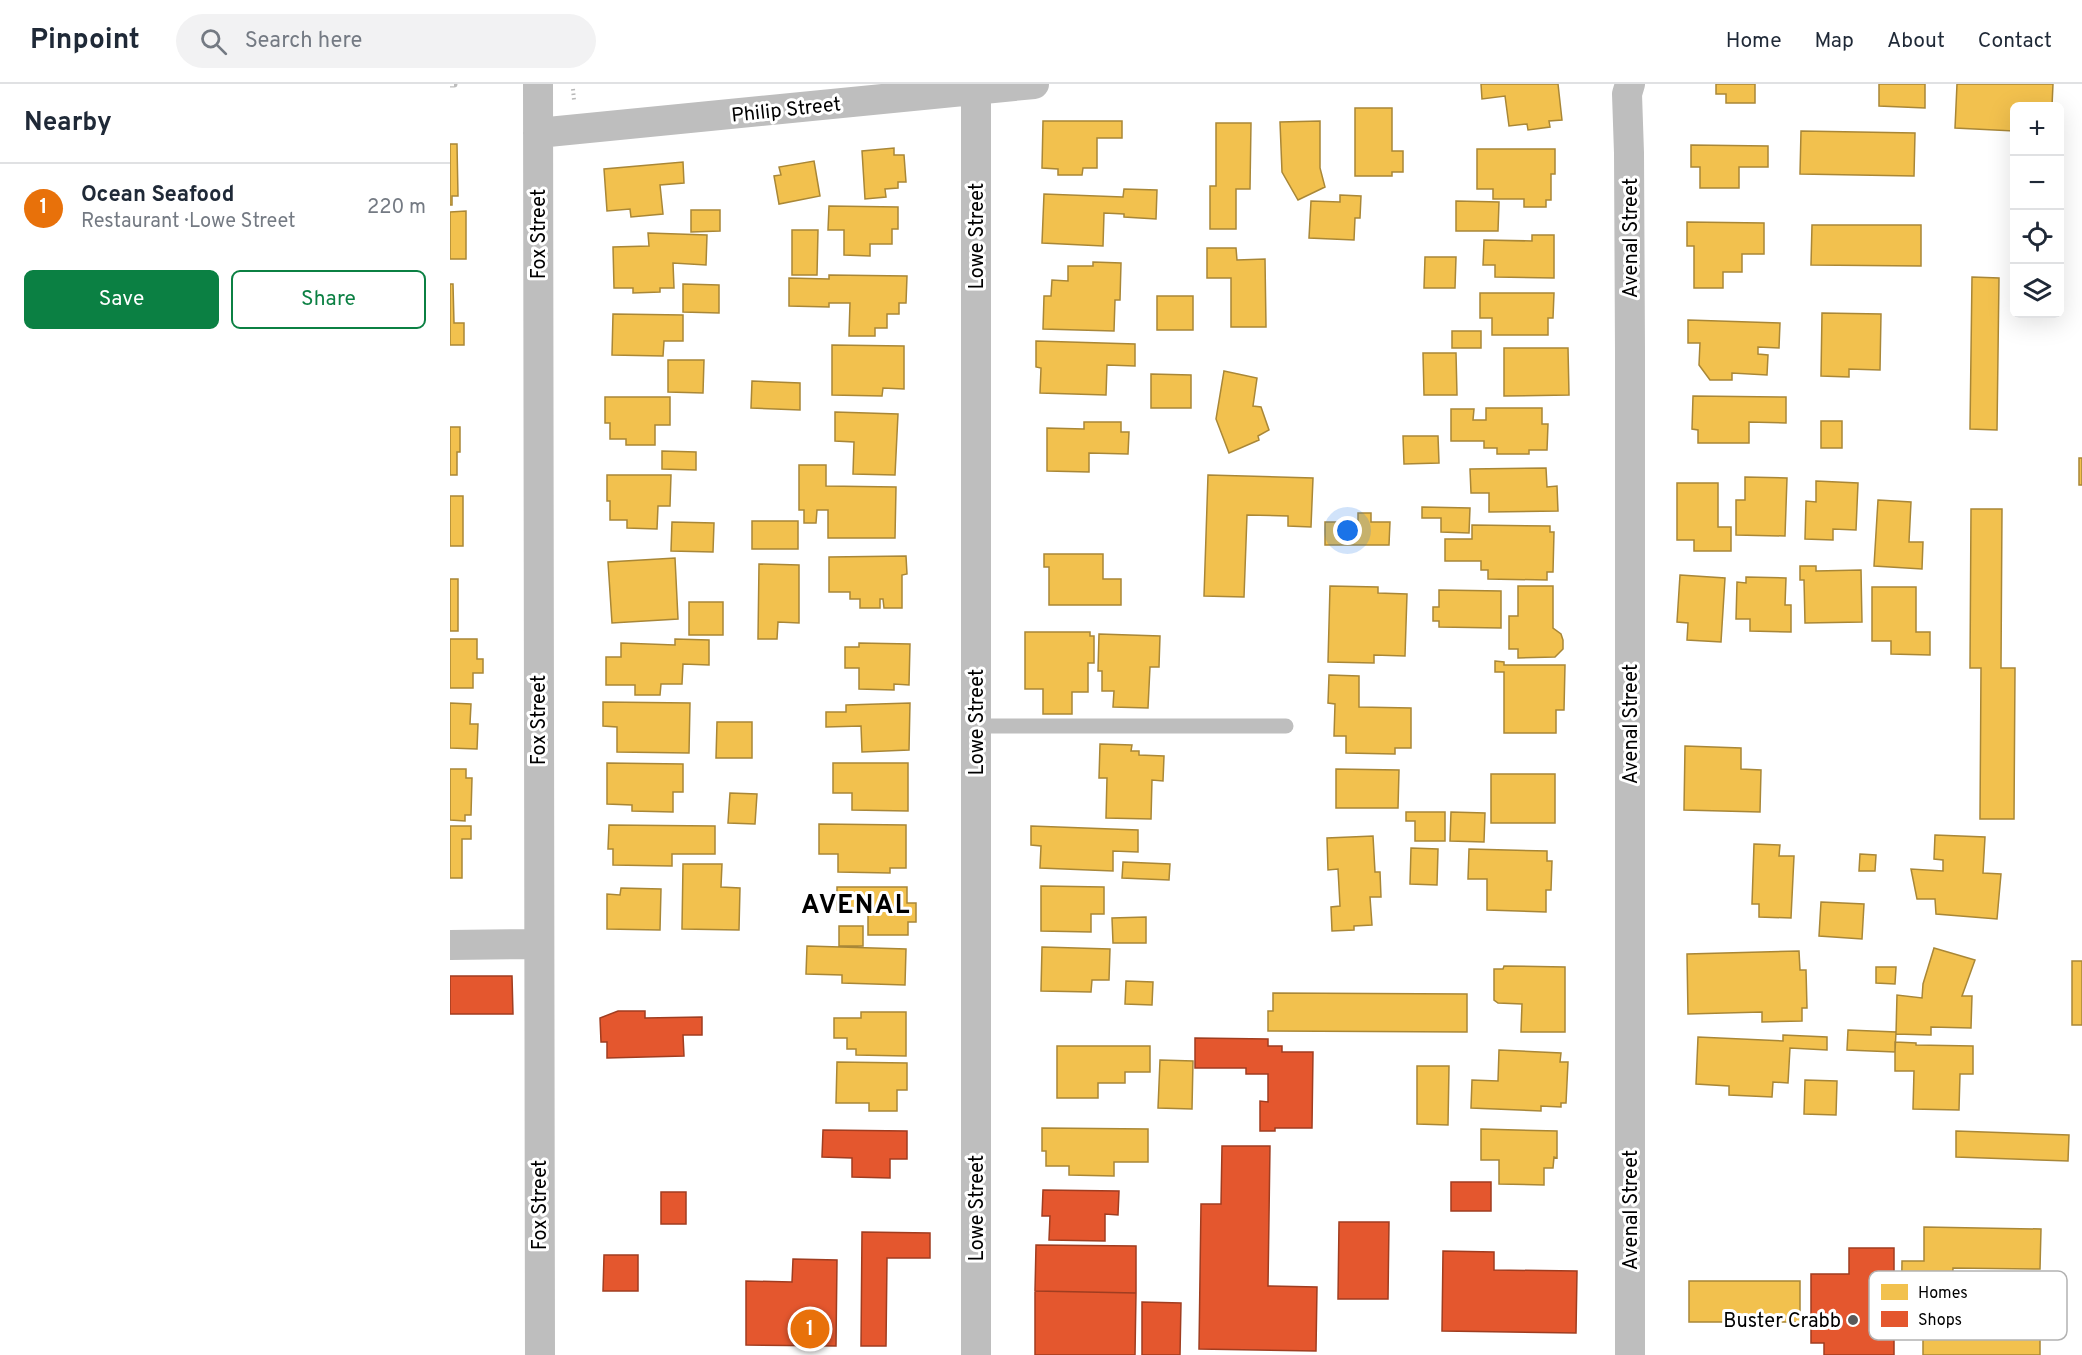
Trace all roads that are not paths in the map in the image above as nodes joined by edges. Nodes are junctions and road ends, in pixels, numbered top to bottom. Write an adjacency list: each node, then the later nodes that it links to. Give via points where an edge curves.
1 (538, 84): 5 (street, Fox Street)
2 (1034, 84): 4 (street, Philip Street)
3 (1626, 87): 12 (street, Avenal Street, via 1630,305)
4 (976, 90): 5 (street, Philip Street); 6 (street, Lowe Street)
5 (538, 134): 8 (street, Fox Street)
6 (976, 726): 7 (lane); 11 (street, Lowe Street)
7 (1286, 726)
8 (538, 944): 9 (street); 10 (street, Fox Street)
9 (450, 945)
10 (540, 1355)
11 (976, 1355)
12 (1630, 1355)

